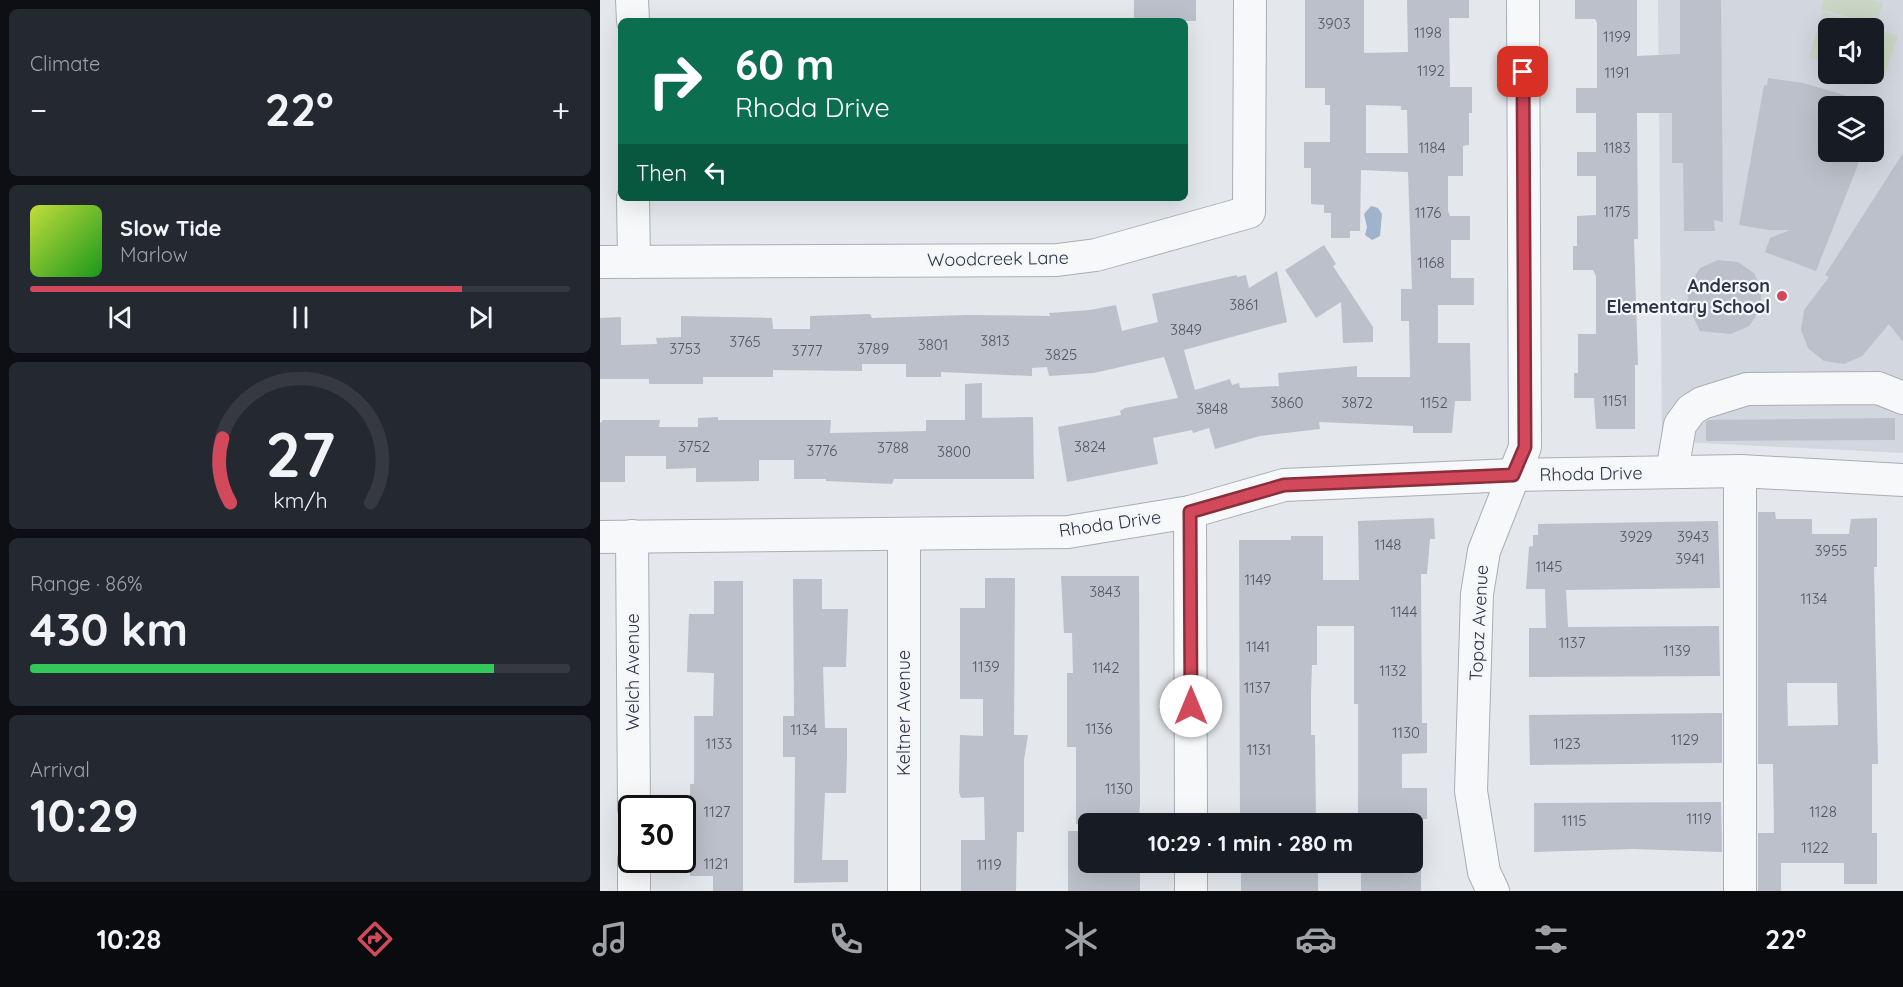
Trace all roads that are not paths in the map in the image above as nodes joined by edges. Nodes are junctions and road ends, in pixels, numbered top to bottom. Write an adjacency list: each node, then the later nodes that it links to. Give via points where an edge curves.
1 (632, 0): 4 (street)
2 (1250, 0): 7 (street, Woodcreek Lane, via 1249,213 1096,255 1057,261)
3 (1523, 0): 11 (street, Topaz Avenue, via 1525,447)
4 (633, 18)
5 (633, 201): 7 (street)
6 (600, 262): 7 (street, Woodcreek Lane)
7 (634, 262)
8 (1903, 399): 10 (street, via 1878,388 1747,389 1691,410 1680,425)
9 (1740, 471): 10 (street, Rhoda Drive); 12 (street, Rhoda Drive); 25 (street)
10 (1672, 472): 11 (street, Rhoda Drive)
11 (1513, 475): 13 (street, Rhoda Drive, via 1284,485); 24 (street, Topaz Avenue, via 1484,551 1477,594 1471,791 1484,872)
12 (1903, 480)
13 (1190, 512): 14 (street, Rhoda Drive, via 1068,532); 18 (street)
14 (904, 535): 15 (street, Rhoda Drive); 22 (street, Keltner Avenue)
15 (632, 536): 16 (street, Rhoda Drive); 17 (street, Welch Avenue)
16 (600, 537)
17 (634, 795)
18 (1191, 813)
19 (634, 873): 21 (street)
20 (1191, 873): 23 (street)
21 (634, 891)
22 (904, 891)
23 (1191, 891)
24 (1494, 891)
25 (1740, 891)

